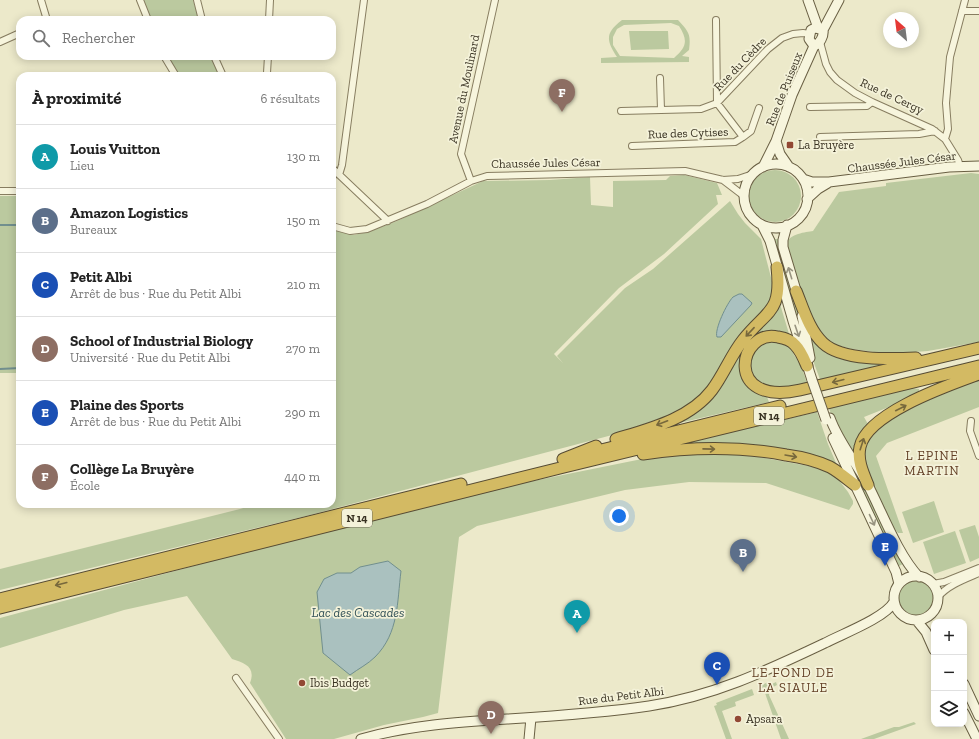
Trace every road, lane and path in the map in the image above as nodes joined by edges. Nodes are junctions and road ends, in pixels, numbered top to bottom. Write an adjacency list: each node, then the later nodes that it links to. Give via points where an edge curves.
1 (40, 0): 12 (street)
2 (140, 0): 13 (street)
3 (197, 0): 14 (street)
4 (270, 0): 15 (street)
5 (364, 0): 47 (street)
6 (495, 0): 50 (street, Avenue du Moulinard, via 461,154)
7 (808, 0): 17 (main road)
8 (839, 0): 17 (main road)
9 (965, 0): 10 (street)
10 (962, 11): 11 (street); 38 (street, via 950,57 946,103 948,129)
11 (979, 11)
12 (46, 16)
13 (146, 16)
14 (201, 16)
15 (269, 16)
16 (716, 20): 29 (street)
17 (820, 29): 18 (main road, via 811,30); 21 (main road, Rue de Puiseux, via 823,34)
18 (810, 34): 21 (main road, via 809,39); 29 (street, Rue du Cèdre, via 793,34 782,38)
19 (16, 35): 20 (street)
20 (0, 42)
21 (817, 44): 30 (street, Rue de Cergy, via 830,72 837,80); 39 (main road, Rue de Puiseux, via 792,95)
22 (166, 60): 25 (street)
23 (216, 60): 26 (street)
24 (268, 60): 27 (street)
25 (174, 72)
26 (221, 72)
27 (267, 72)
28 (660, 78): 33 (street)
29 (717, 102): 33 (street, Rue du Cèdre, via 701,109); 36 (street, Rue des Cytises)
30 (872, 102): 31 (street, via 867,106); 35 (street, Rue de Cergy)
31 (810, 107)
32 (759, 108): 36 (street, Rue des Cytises, via 751,131)
33 (661, 110): 34 (street, Rue du Cèdre)
34 (621, 111)
35 (935, 131): 37 (street, via 919,134); 38 (street, Rue de Cergy)
36 (743, 137): 40 (street, Rue des Cytises, via 735,142)
37 (820, 137)
38 (945, 139): 41 (street, Rue de Cergy)
39 (776, 141): 43 (main road, Rue de Puiseux); 44 (main road, Rue de Puiseux, via 780,154)
40 (632, 146)
41 (960, 166): 42 (main road, Chaussée Jules César); 51 (main road, Chaussée Jules César)
42 (979, 166)
43 (763, 167): 44 (main road, via 776,164); 46 (main road)
44 (789, 167): 48 (main road)
45 (336, 172): 47 (street)
46 (753, 174): 49 (street, Chaussée Jules César); 54 (main road, via 746,184)
47 (339, 175): 56 (street)
48 (803, 179): 51 (main road, Chaussée Jules César); 55 (main road)
49 (723, 180): 50 (street, Chaussée Jules César, via 685,171 487,176); 54 (street, Chaussée Jules César)
50 (471, 181): 56 (street, Chaussée Jules César)
51 (829, 182): 55 (main road, Chaussée Jules César)
52 (0, 191): 53 (street)
53 (16, 191)
54 (744, 196): 57 (main road, via 748,212)
55 (807, 199): 58 (main road, via 801,215)
56 (388, 221): 59 (street, Chaussée Jules César, via 367,229 350,231)
57 (762, 225): 58 (main road, via 774,228); 60 (main road, via 770,240)
58 (787, 226): 61 (main road, one-way to 58, via 783,247)
59 (336, 227)
60 (777, 267): 65 (main road, one-way to 65); 72 (highway, one-way to 72, via 778,296 775,303 739,345 715,386 704,398 669,421 586,449)
61 (796, 291): 63 (highway, via 817,336 824,344 839,352 887,359); 68 (main road)
62 (979, 348): 63 (highway)
63 (962, 352): 65 (highway, one-way to 65, via 783,393 769,393 754,385 747,376 745,364 753,345 762,338 776,336 795,345)
64 (979, 359): 72 (highway, N 14, via 738,416)
65 (807, 366): 68 (main road)
66 (979, 366): 72 (highway, N 14)
67 (979, 374): 74 (highway, one-way to 67, via 859,453 864,436 874,425 922,397)
68 (814, 379): 69 (main road)
69 (828, 419): 73 (main road, via 838,451); 74 (main road)
70 (971, 422): 71 (street, via 970,431)
71 (979, 456)
72 (561, 464): 73 (highway, one-way to 73, via 590,465 698,448 739,449 774,452 815,462 835,470); 81 (highway, N 14, one-way to 81); 83 (highway, N 14)
73 (855, 485): 78 (main road, one-way to 78, via 895,570)
74 (868, 485): 77 (main road, via 897,543 912,570)
75 (979, 568): 79 (street)
76 (979, 573): 80 (street, via 945,590)
77 (919, 577): 78 (main road, via 909,578); 79 (main road)
78 (899, 584): 82 (main road)
79 (933, 584): 80 (main road)
80 (938, 598): 84 (main road)
81 (0, 599)
82 (894, 602): 85 (main road); 87 (main road, Rue du Petit Albi)
83 (0, 608)
84 (936, 608): 86 (main road); 88 (main road, via 930,616)
85 (899, 613): 87 (main road, Rue du Petit Albi, via 893,612); 88 (main road)
86 (936, 619)
87 (870, 621): 93 (main road, Rue du Petit Albi, via 750,678 690,698 639,707)
88 (917, 621): 89 (main road)
89 (931, 644)
90 (236, 678): 95 (street)
91 (967, 690): 92 (main road)
92 (979, 716)
93 (531, 718): 96 (main road, Rue du Petit Albi, via 426,725); 97 (main road)
94 (967, 719): 98 (main road)
95 (279, 739)
96 (361, 739)
97 (529, 739)
98 (977, 739)

